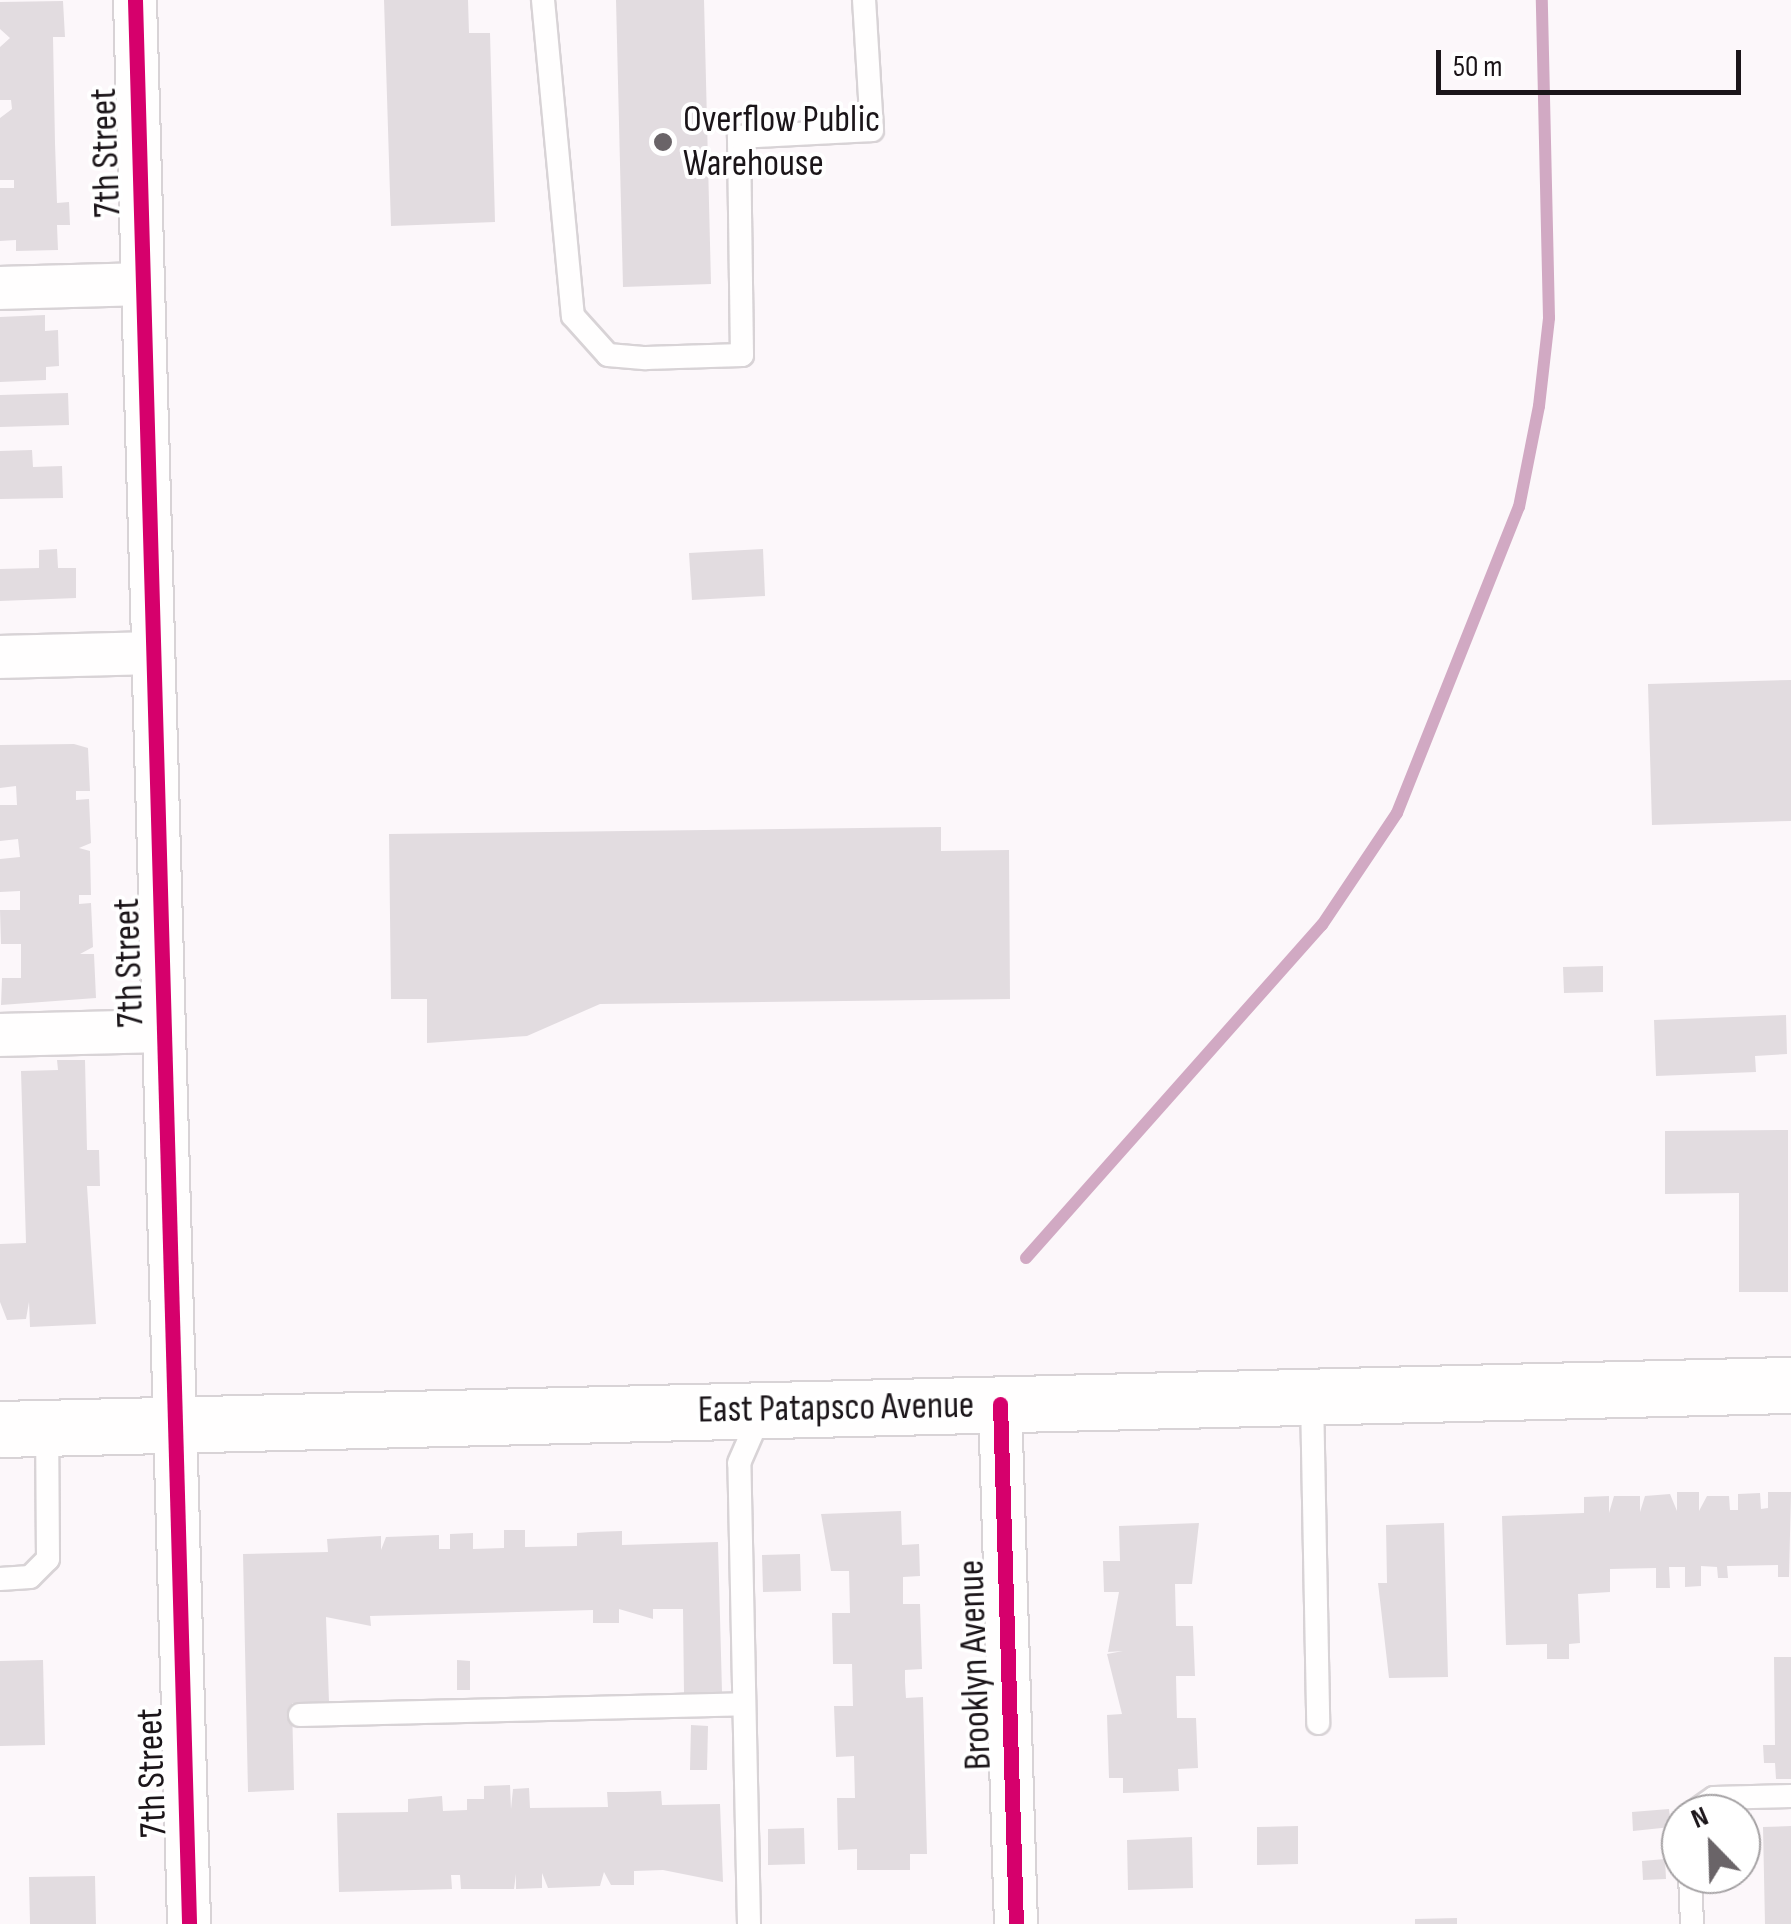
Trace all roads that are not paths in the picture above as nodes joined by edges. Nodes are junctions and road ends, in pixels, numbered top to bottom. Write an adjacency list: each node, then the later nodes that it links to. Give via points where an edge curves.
1 (135, 0): 4 (street, 7th Street)
2 (543, 0): 3 (lane, via 572,316 608,356 646,358 742,355 739,137 872,130)
3 (864, 0)
4 (142, 284): 5 (street); 6 (street, 7th Street)
5 (0, 288)
6 (153, 653): 7 (street); 8 (street, 7th Street)
7 (0, 657)
8 (164, 1031): 9 (street); 14 (street, 7th Street)
9 (0, 1034)
10 (1791, 1385): 11 (main road, East Patapsco Avenue)
11 (1312, 1397): 12 (main road, East Patapsco Avenue); 19 (lane)
12 (1000, 1404): 13 (main road, East Patapsco Avenue); 25 (street, Brooklyn Avenue)
13 (763, 1410): 14 (main road, East Patapsco Avenue); 17 (lane, via 739,1463)
14 (175, 1424): 15 (main road, East Patapsco Avenue); 23 (street, 7th Street)
15 (23, 1428): 16 (lane, via 48,1559 30,1577)
16 (0, 1579)
17 (744, 1704): 18 (lane); 24 (lane)
18 (300, 1715)
19 (1318, 1723)
20 (1791, 1796): 21 (lane)
21 (1761, 1797)
22 (1691, 1894): 26 (lane)
23 (189, 1924)
24 (749, 1924)
25 (1016, 1924)
26 (1692, 1924)

